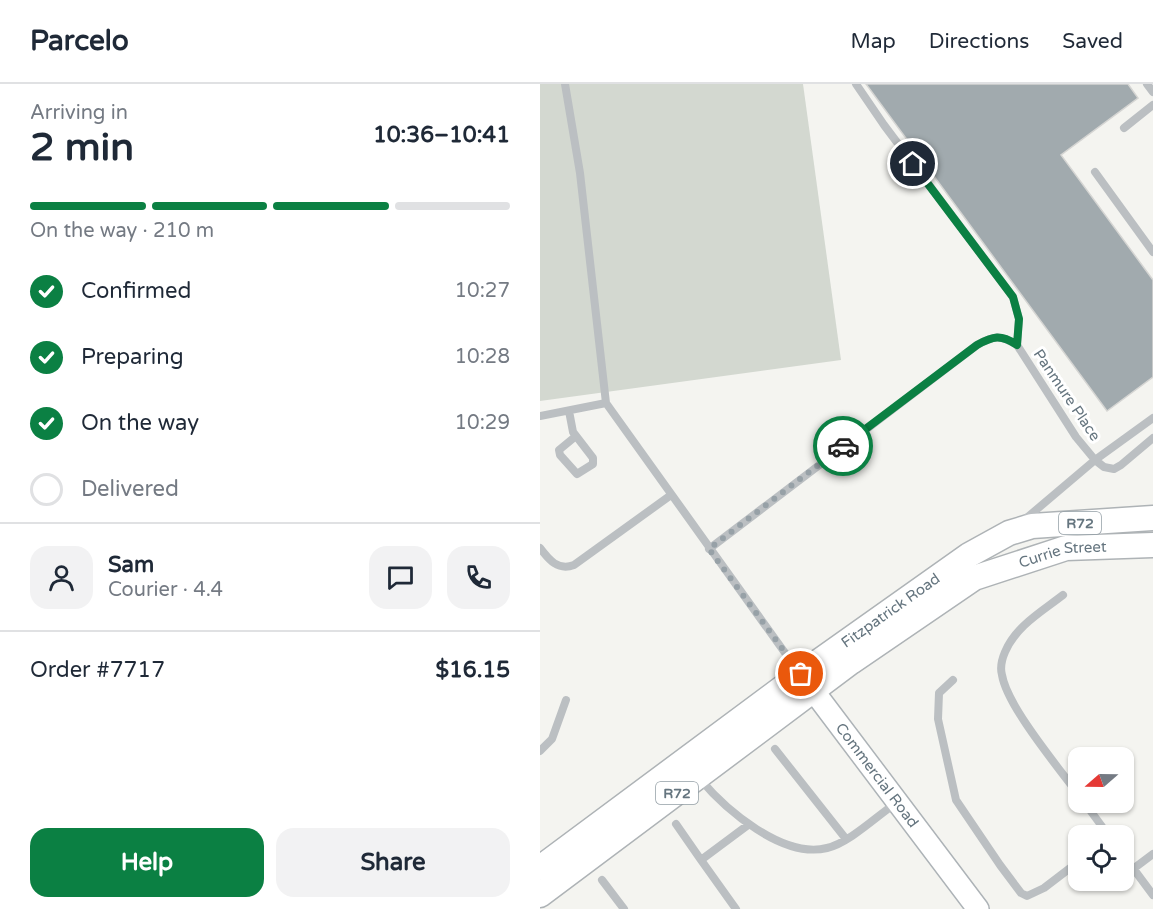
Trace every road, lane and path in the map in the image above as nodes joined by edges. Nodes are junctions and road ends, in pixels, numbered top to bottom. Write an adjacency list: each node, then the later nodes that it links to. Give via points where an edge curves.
1 (566, 84): 10 (lane)
2 (856, 84): 9 (lane, Panmure Place, via 1013,297 1019,319)
3 (1147, 84): 4 (lane)
4 (1153, 92)
5 (1153, 105): 6 (lane)
6 (1124, 128)
7 (1095, 172): 8 (lane)
8 (1153, 252)
9 (1017, 345): 16 (lane, Panmure Place); 22 (lane, Panmure Place, via 1007,338 991,337 977,345)
10 (606, 403): 11 (lane); 17 (lane, Commercial Road)
11 (569, 411): 12 (lane); 14 (lane)
12 (540, 416)
13 (1153, 418): 16 (lane, Fitzpatrick Road)
14 (576, 436): 14 (lane, via 594,461 577,474 559,450)
15 (1153, 438): 16 (lane, via 1114,469)
16 (1095, 460): 19 (lane, Fitzpatrick Road)
17 (671, 495): 21 (lane, via 574,565 554,565); 22 (lane, Commercial Road)
18 (1153, 518): 19 (main road, Currie Street / R72, via 1032,526)
19 (1009, 533): 26 (main road, Fitzpatrick Road / R72, via 969,555)
20 (1153, 544): 23 (main road, Currie Street / R72, via 1066,548)
21 (540, 548)
22 (709, 549): 26 (lane, Commercial Road)
23 (974, 578): 26 (main road, Fitzpatrick Road / R72, via 851,662)
24 (1063, 595): 31 (lane, via 1025,623 1001,664 1009,696)
25 (953, 680): 39 (lane, via 939,693 938,719 956,800 1021,893 1033,895)
26 (807, 683): 30 (main road, Fitzpatrick Road / R72); 32 (street, Commercial Road); 42 (main road, Fitzpatrick Road / R72)
27 (566, 700): 29 (lane, via 552,740)
28 (775, 749): 35 (lane)
29 (540, 751)
30 (698, 777): 34 (lane); 42 (main road, Fitzpatrick Road / R72)
31 (1068, 780)
32 (897, 802): 35 (lane); 47 (street, Commercial Road)
33 (676, 824): 37 (lane)
34 (748, 825): 35 (lane, via 792,846 815,850); 37 (lane)
35 (846, 839)
36 (1153, 854): 38 (lane)
37 (701, 860): 46 (lane)
38 (1134, 868)
39 (1068, 870)
40 (1134, 870): 43 (lane)
41 (602, 879): 45 (lane)
42 (544, 883): 44 (main road)
43 (1153, 895)
44 (540, 908)
45 (624, 909)
46 (736, 909)
47 (978, 909)

